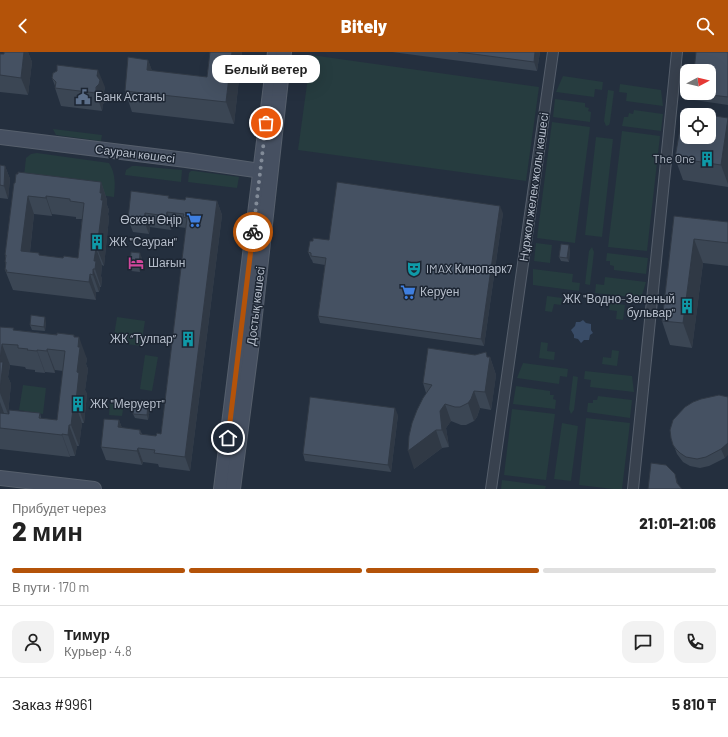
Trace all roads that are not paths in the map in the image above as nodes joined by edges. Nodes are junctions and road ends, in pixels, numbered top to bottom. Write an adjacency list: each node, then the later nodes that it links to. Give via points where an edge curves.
1 (275, 52): 6 (street, Достық көшесі)
2 (284, 52): 6 (street, Достық көшесі)
3 (553, 52): 11 (street, Нұржол желек жолы көшесі)
4 (677, 52): 12 (street)
5 (0, 137): 6 (street, Сауран көшесі)
6 (265, 171): 9 (street, Достық көшесі); 10 (street, Достық көшесі, via 252,342)
7 (0, 478): 8 (street)
8 (94, 489)
9 (221, 489)
10 (232, 489)
11 (491, 489)
12 (633, 489)

